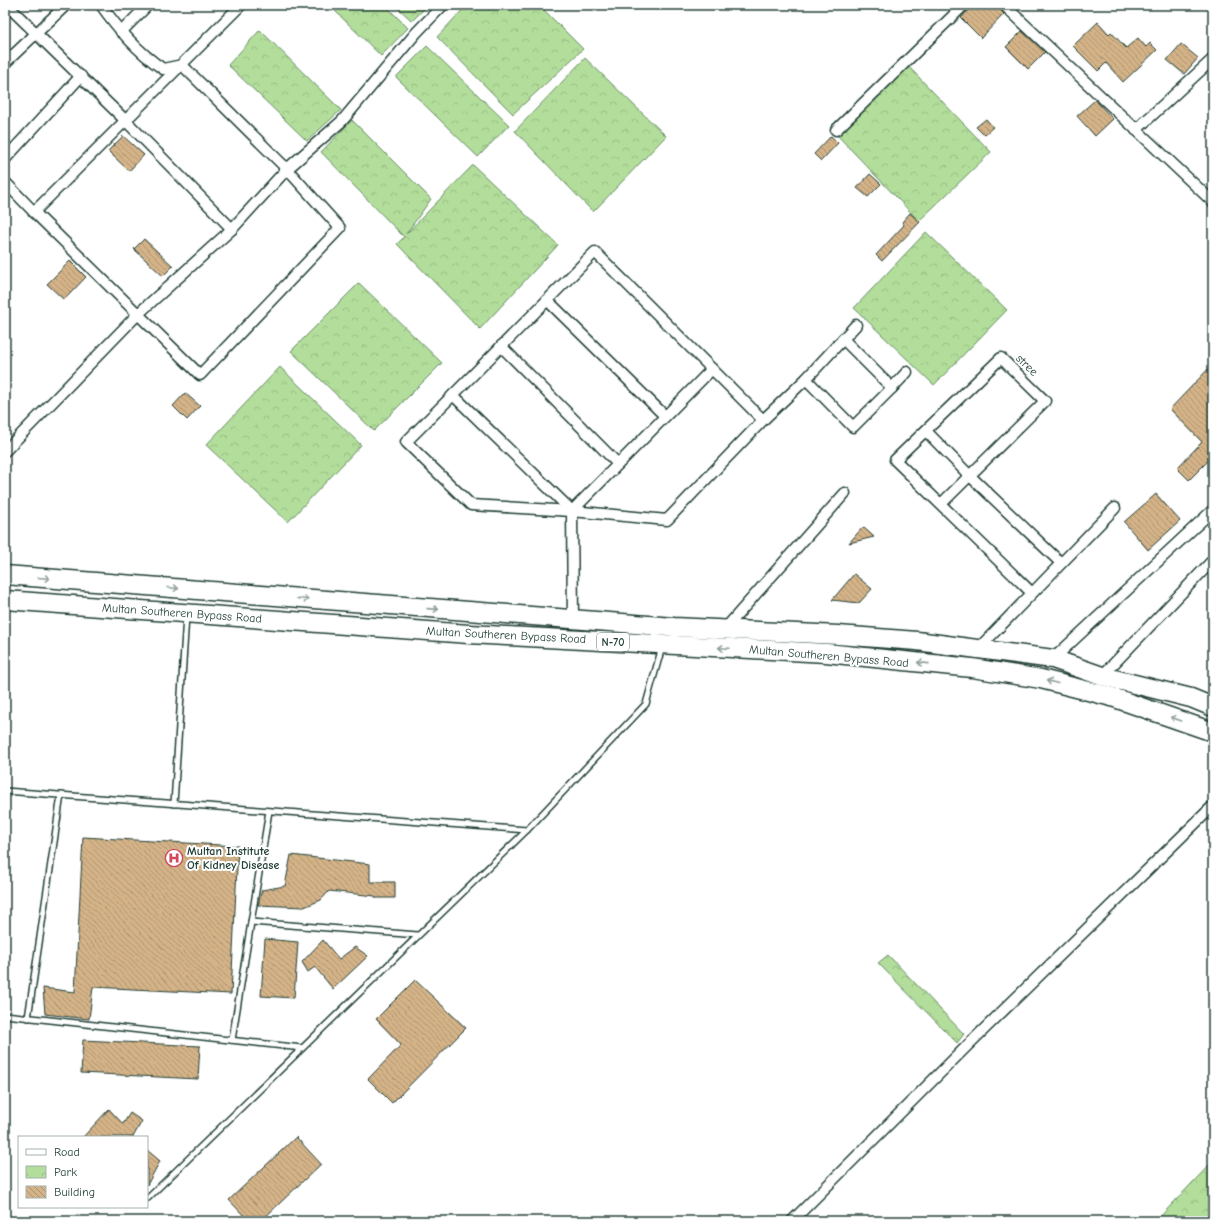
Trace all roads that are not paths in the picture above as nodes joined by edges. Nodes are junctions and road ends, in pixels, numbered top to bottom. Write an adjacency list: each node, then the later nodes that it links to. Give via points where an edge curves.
1 (7, 5): 10 (street)
2 (66, 5): 10 (street)
3 (101, 5): 9 (street)
4 (148, 5): 9 (street)
5 (241, 5): 13 (street)
6 (444, 5): 19 (street, via 416,33 342,121)
7 (964, 5): 16 (street)
8 (1004, 5): 17 (street)
9 (121, 32): 13 (street, via 144,56 163,69)
10 (36, 33): 12 (street); 14 (street)
11 (1213, 59): 17 (street)
12 (5, 63)
13 (182, 64): 15 (street); 19 (street)
14 (81, 76): 15 (street); 18 (street)
15 (126, 121): 22 (street); 23 (street)
16 (836, 130)
17 (1136, 130): 21 (street)
18 (5, 159)
19 (287, 170): 23 (street); 25 (street, via 340,228 200,375)
20 (5, 182): 22 (street)
21 (1213, 202)
22 (34, 212): 25 (street)
23 (232, 229): 25 (street)
24 (547, 300): 28 (street); 29 (street, via 595,252); 34 (street)
25 (138, 314): 37 (street)
26 (856, 325): 27 (street)
27 (843, 339): 31 (street); 32 (street)
28 (501, 346): 33 (street); 38 (street)
29 (712, 369): 34 (street); 35 (street)
30 (907, 372): 32 (street)
31 (806, 379): 32 (street, via 853,428); 35 (street)
32 (892, 388)
33 (453, 395): 44 (street); 44 (street, via 406,442 471,506)
34 (666, 416): 38 (street)
35 (763, 420): 44 (street, via 667,520)
36 (926, 430): 39 (street); 39 (street, stree, via 1001,358 1045,400); 41 (street, stree, via 895,460)
37 (5, 451)
38 (618, 464): 44 (street)
39 (969, 475): 41 (street, stree); 46 (street)
40 (845, 493): 52 (street)
41 (941, 504): 48 (street, stree)
42 (1115, 508): 46 (street)
43 (1213, 510): 55 (street)
44 (572, 511): 51 (street)
45 (1213, 560): 56 (street)
46 (1061, 563): 48 (street)
47 (5, 575): 51 (highway, Multan Southeren Bypass Road / N-70, one-way to 51)
48 (1032, 593): 54 (street)
49 (5, 600): 50 (highway, Multan Southeren Bypass Road / N-70)
50 (186, 613): 53 (highway, Multan Southeren Bypass Road / N-70, via 469,634); 61 (lane)
51 (573, 620): 52 (highway, Multan Southeren Bypass Road / N-70)
52 (724, 630): 54 (highway, Multan Southeren Bypass Road / N-70, via 838,635)
53 (662, 644): 58 (highway, Multan Southeren Bypass Road / N-70, one-way to 53, via 1112,697 1040,679 972,668 826,653); 64 (lane, via 646,704)
54 (978, 649): 55 (highway, Multan Southeren Bypass Road / N-70)
55 (1053, 659): 56 (highway, Multan Southeren Bypass Road / N-70)
56 (1102, 676): 57 (highway, Multan Southeren Bypass Road / N-70, via 1191,698)
57 (1213, 707)
58 (1213, 732)
59 (5, 791): 60 (lane)
60 (60, 796): 61 (lane); 68 (lane)
61 (174, 804): 63 (lane)
62 (1213, 806): 72 (street, via 964,1048)
63 (269, 811): 64 (lane); 65 (lane)
64 (527, 830): 66 (lane)
65 (251, 922): 66 (lane); 69 (lane)
66 (418, 935): 70 (lane)
67 (5, 1015): 68 (lane)
68 (28, 1018): 69 (lane)
69 (232, 1040): 70 (lane)
70 (302, 1048): 71 (lane)
71 (148, 1198)
72 (792, 1221)

